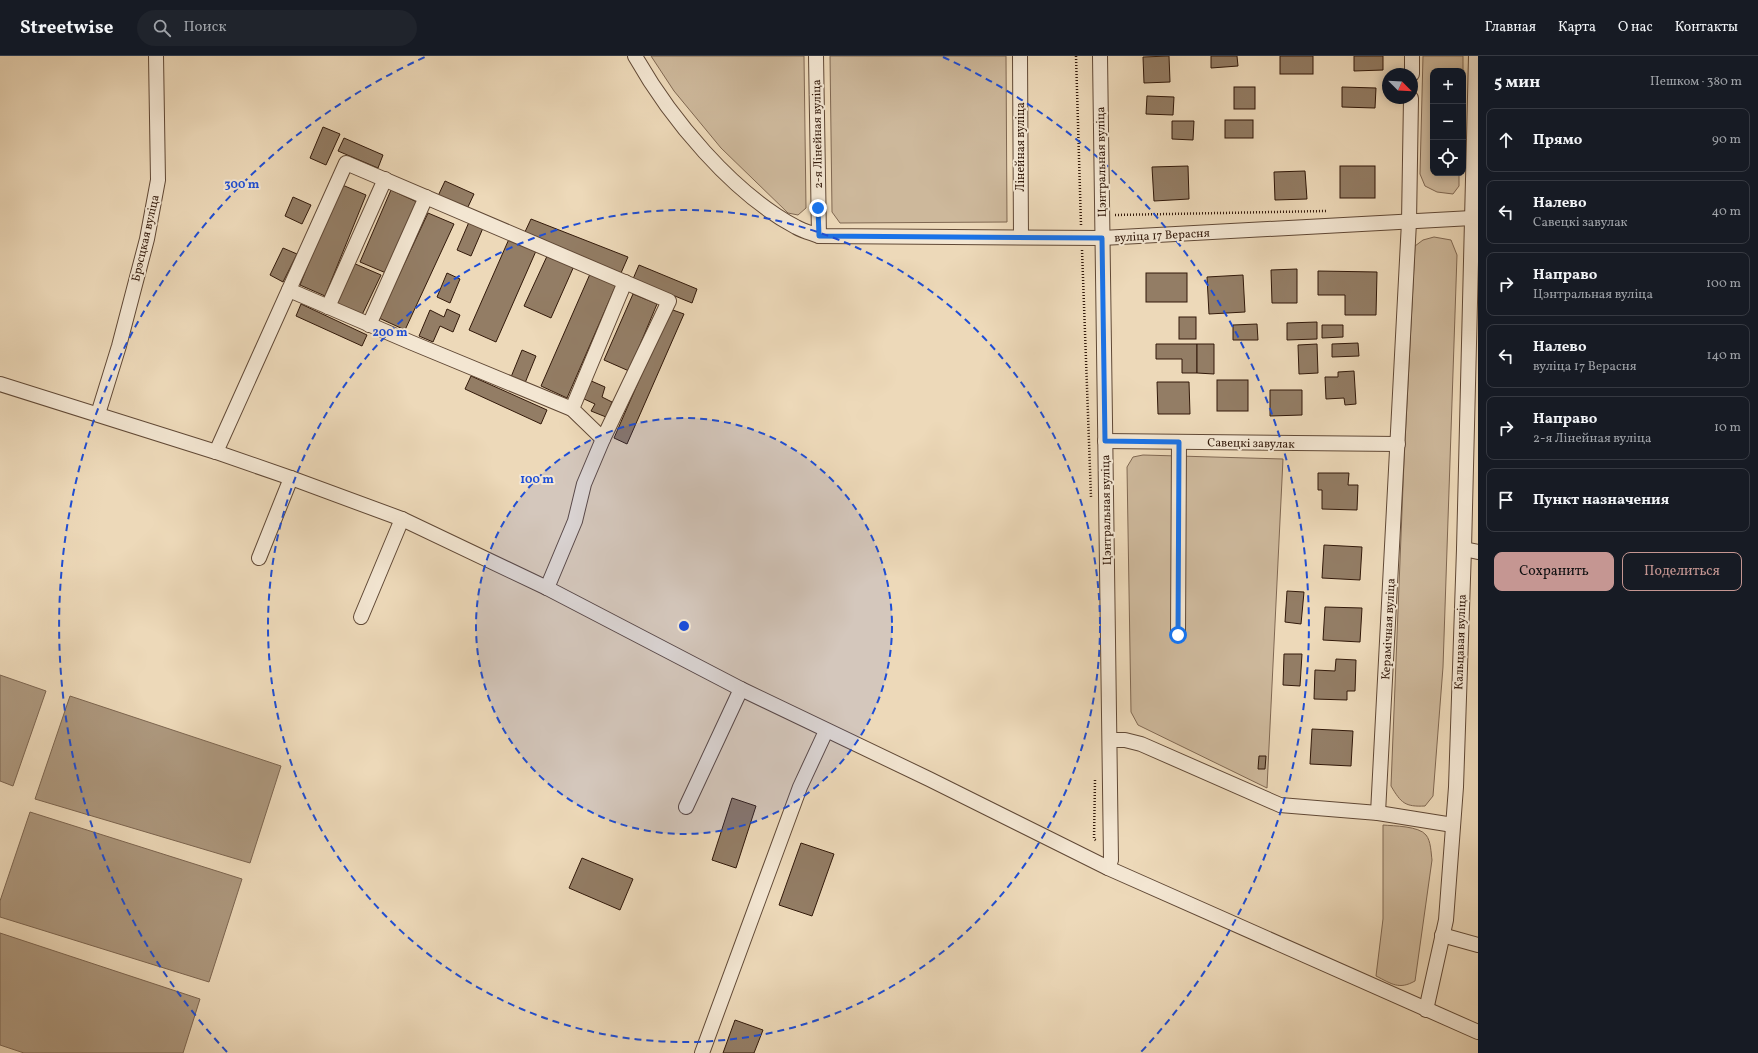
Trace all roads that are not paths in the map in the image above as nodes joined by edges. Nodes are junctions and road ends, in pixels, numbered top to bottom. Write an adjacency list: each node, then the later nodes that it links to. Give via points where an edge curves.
1 (156, 56): 23 (street, Брэсцкая вуліца, via 158,180 147,239)
2 (635, 56): 14 (street, вуліца 17 Верасня, via 693,140 750,197 796,227)
3 (816, 56): 14 (street, 2-я Лінейная вуліца)
4 (1020, 56): 15 (street, Лінейная вуліца)
5 (1100, 56): 16 (street, Цэнтральная вуліца)
6 (1412, 56): 8 (street)
7 (1476, 56): 12 (street, Кальцавая вуліца)
8 (1412, 68)
9 (1412, 104): 13 (street, Керамічная вуліца)
10 (385, 179): 11 (street); 18 (street, via 346,163); 19 (street)
11 (426, 197): 17 (street); 20 (street)
12 (1475, 218): 13 (street, вуліца 17 Верасня); 31 (street, Кальцавая вуліца)
13 (1409, 222): 16 (street, вуліца 17 Верасня); 27 (street, Керамічная вуліца)
14 (819, 236): 15 (street, вуліца 17 Верасня)
15 (1021, 237): 16 (street, вуліца 17 Верасня)
16 (1102, 238): 25 (street, Цэнтральная вуліца)
17 (625, 282): 22 (street); 24 (street, via 669,301)
18 (289, 290): 19 (street); 28 (street)
19 (328, 307): 20 (street)
20 (369, 325): 22 (street)
21 (0, 384): 23 (street)
22 (572, 409): 24 (street)
23 (98, 414): 28 (street)
24 (603, 439): 34 (street, via 584,484 575,522)
25 (1105, 441): 26 (street, Савецкі завулак); 39 (street, Цэнтральная вуліца)
26 (1179, 442): 27 (street, Савецкі завулак); 36 (street)
27 (1398, 444): 41 (street, Керамічная вуліца)
28 (216, 452): 29 (street)
29 (292, 478): 30 (street); 33 (street)
30 (402, 519): 34 (street); 35 (street)
31 (1464, 549): 32 (street); 42 (street, Кальцавая вуліца)
32 (1478, 552)
33 (259, 558)
34 (547, 588): 37 (street)
35 (361, 617)
36 (1178, 635)
37 (741, 689): 38 (street); 40 (street)
38 (826, 731): 43 (street); 48 (street, via 797,794)
39 (1110, 740): 41 (street, via 1141,744 1280,805); 43 (street, Цэнтральная вуліца, via 1111,860)
40 (686, 807)
41 (1378, 813): 42 (street)
42 (1453, 825): 44 (street, Кальцавая вуліца, via 1446,920)
43 (1108, 868): 46 (street)
44 (1442, 935): 45 (street); 46 (street, Кальцавая вуліца)
45 (1478, 945)
46 (1426, 1010): 47 (street)
47 (1478, 1032)
48 (702, 1053)

